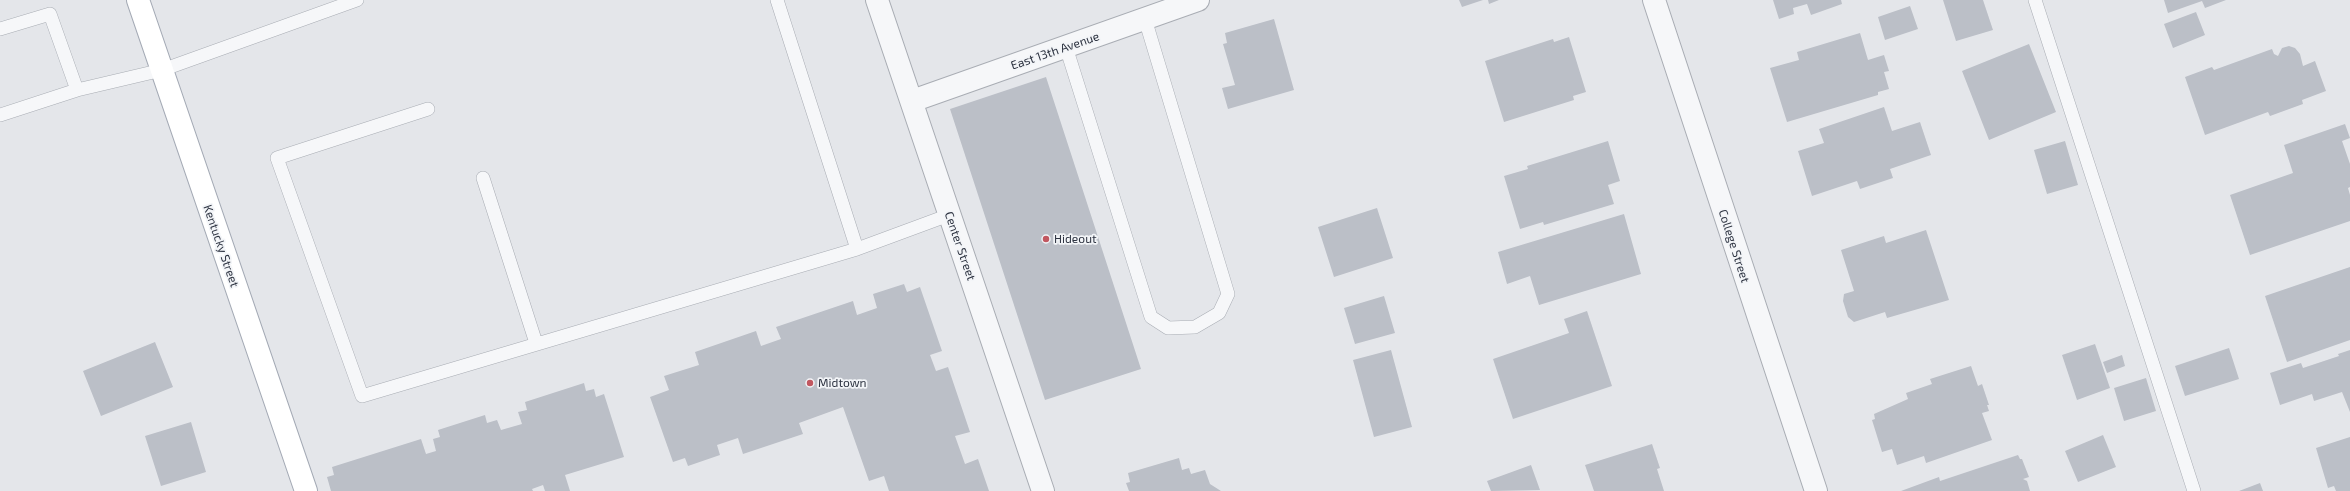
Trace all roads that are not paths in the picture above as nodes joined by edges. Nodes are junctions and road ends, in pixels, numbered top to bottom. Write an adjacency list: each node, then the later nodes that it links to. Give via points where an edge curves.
1 (138, 0): 11 (main road, Kentucky Street)
2 (358, 0): 11 (lane)
3 (777, 0): 18 (lane)
4 (877, 0): 13 (street, Center Street)
5 (1198, 0): 8 (street, East 13th Avenue)
6 (1654, 0): 22 (street, College Street)
7 (2034, 0): 23 (lane)
8 (1145, 19): 10 (street, East 13th Avenue); 10 (lane, via 1228,294 1219,313 1195,327 1168,328 1151,317)
9 (0, 29): 12 (lane, via 50,14)
10 (1066, 47): 13 (street, East 13th Avenue)
11 (162, 70): 12 (lane); 20 (main road, Kentucky Street)
12 (77, 90): 15 (lane)
13 (912, 101): 17 (street, Center Street)
14 (428, 109): 19 (lane, via 277,158 362,396)
15 (0, 115)
16 (482, 178): 19 (lane)
17 (949, 215): 18 (lane); 21 (street, Center Street)
18 (856, 249): 19 (lane)
19 (536, 342)
20 (306, 491)
21 (1043, 491)
22 (1816, 491)
23 (2194, 491)

